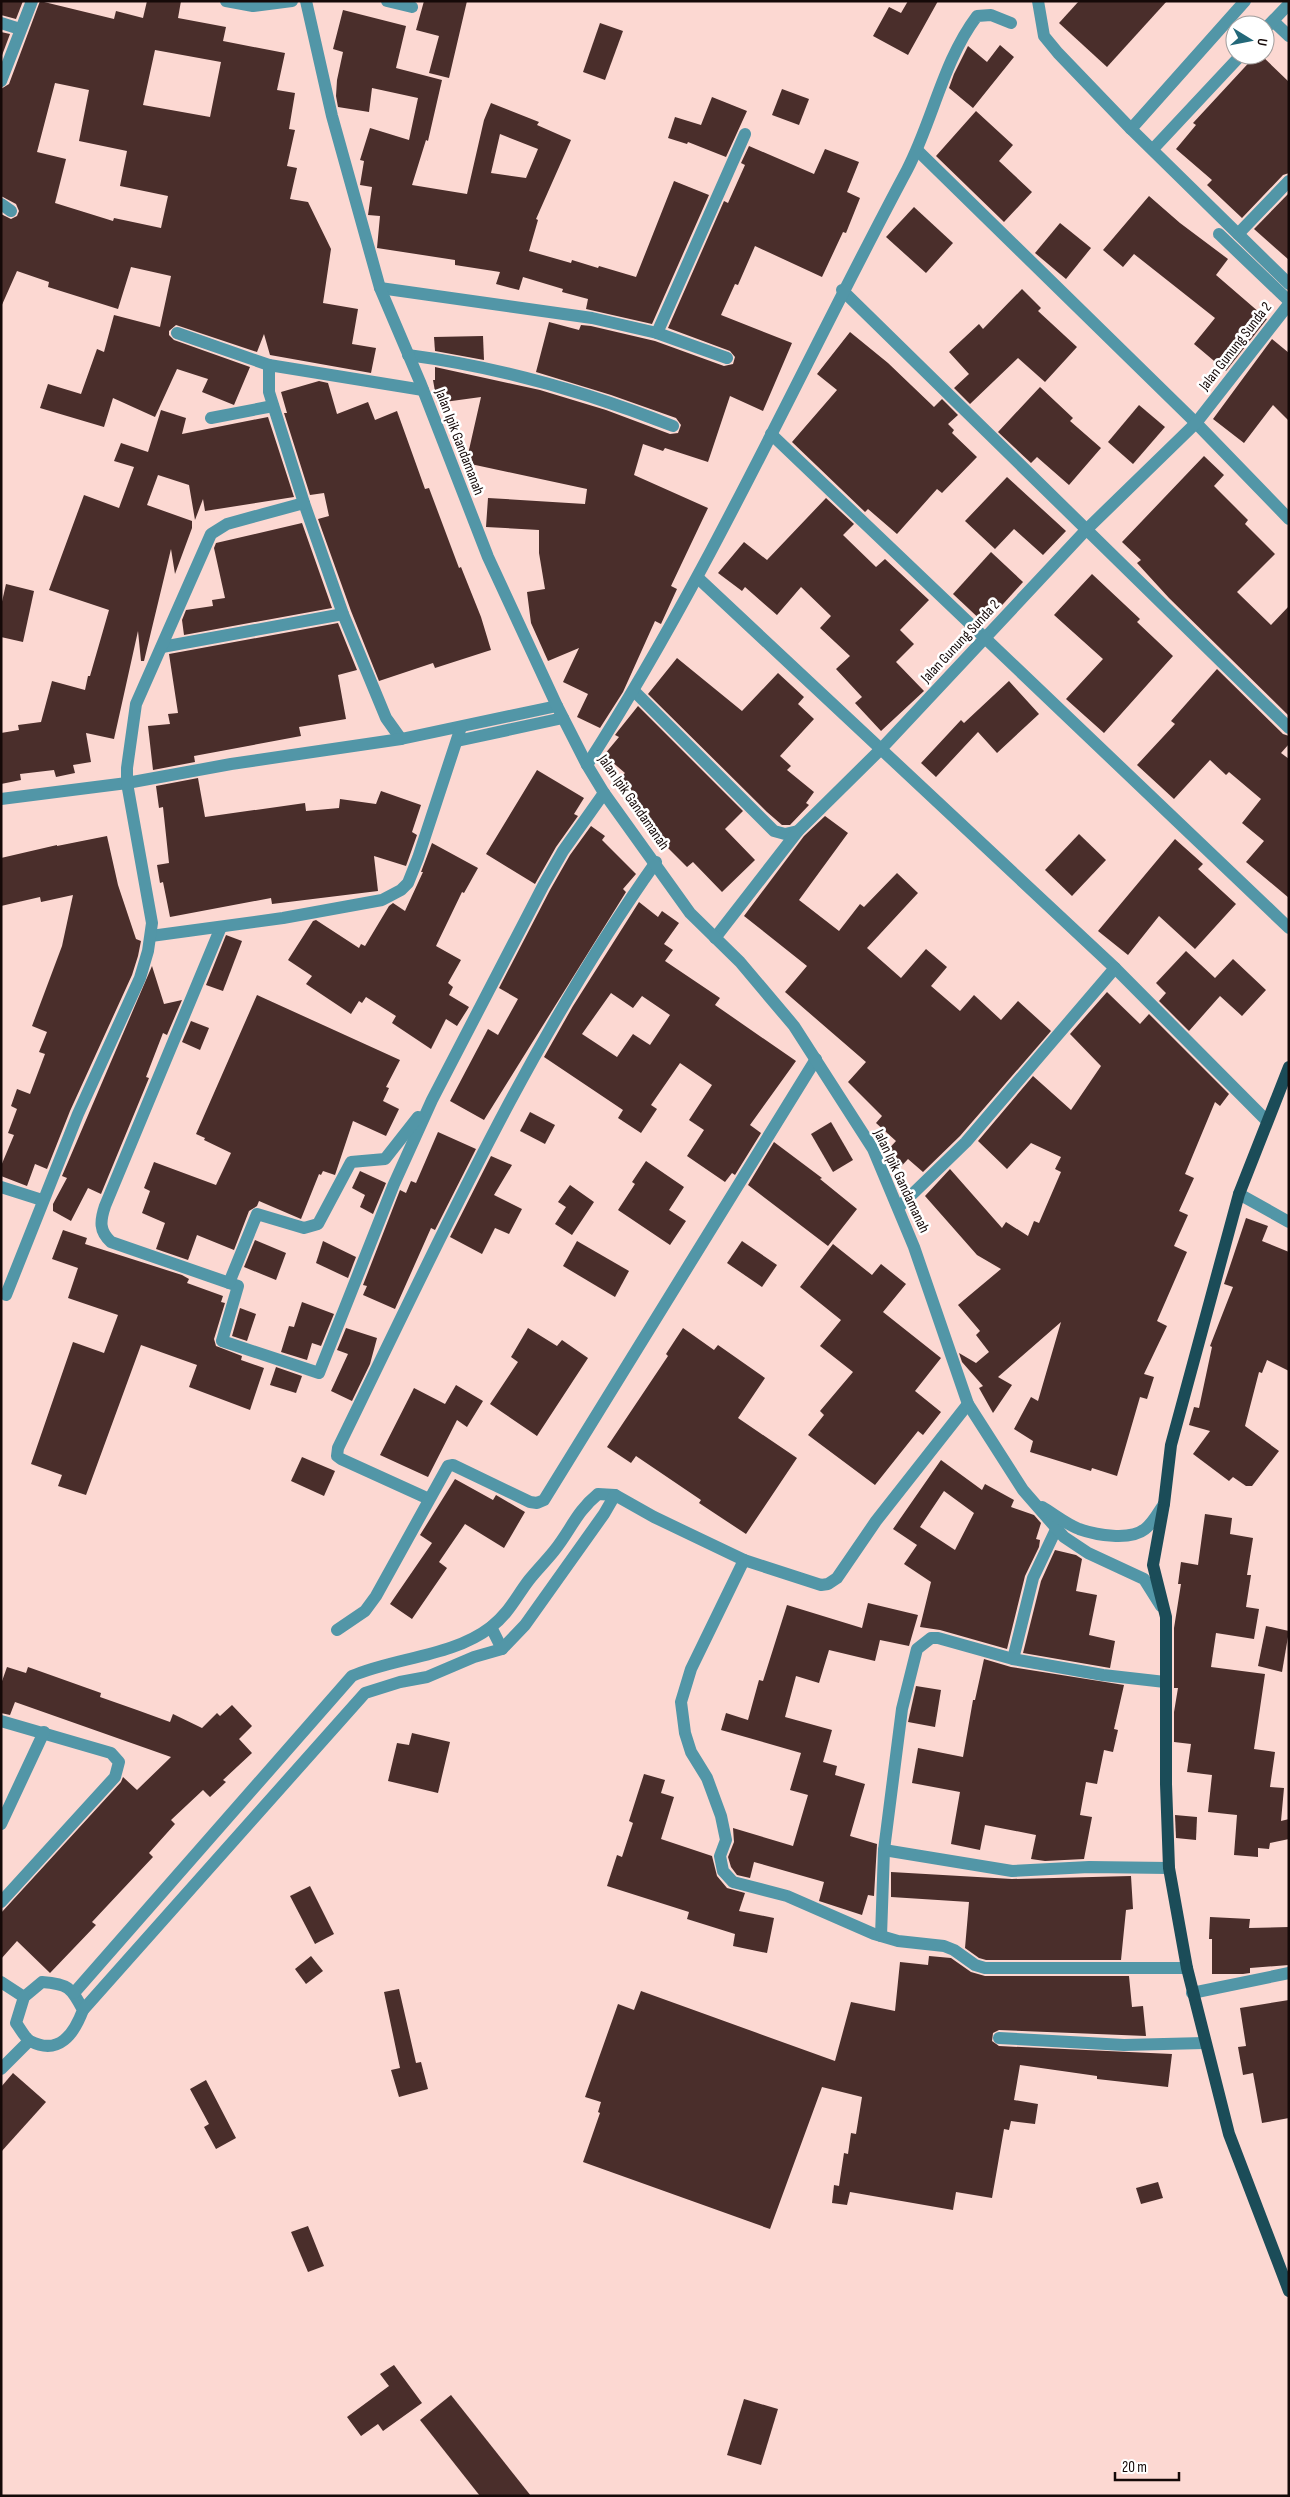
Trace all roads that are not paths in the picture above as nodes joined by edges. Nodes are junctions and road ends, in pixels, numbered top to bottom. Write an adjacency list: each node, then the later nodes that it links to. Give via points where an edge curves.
1 (32, 1): 14 (street)
2 (226, 1): 3 (street, via 253,6)
3 (292, 1)
4 (306, 1): 26 (street, Jalan Ipik Gandamanah, via 334,125)
5 (386, 1): 9 (street)
6 (1038, 1): 18 (street, via 1044,36)
7 (1245, 1): 18 (street)
8 (1289, 4): 10 (street)
9 (412, 7)
10 (1275, 19)
11 (1, 23): 14 (street)
12 (1011, 23): 21 (street, via 991,15 977,16 965,32)
13 (1275, 28): 15 (street)
14 (20, 29): 17 (street)
15 (1289, 36)
16 (1232, 65): 20 (street)
17 (1, 81)
18 (1131, 129): 20 (street)
19 (745, 134): 30 (street)
20 (1153, 149): 24 (street)
21 (917, 150): 27 (street); 37 (street)
22 (1289, 181): 24 (street)
23 (1219, 234): 28 (street, Jalan Gunung Sunda 2)
24 (1238, 234): 25 (street)
25 (1289, 284)
26 (380, 288): 30 (street, via 592,318); 31 (street, Jalan Ipik Gandamanah)
27 (842, 290): 39 (street); 42 (street)
28 (1289, 303): 37 (street, Jalan Gunung Sunda 2)
29 (177, 333): 33 (street)
30 (657, 333): 32 (street)
31 (408, 355): 34 (street, Jalan Ipik Gandamanah); 38 (street, via 457,361 555,385)
32 (727, 358)
33 (269, 365): 34 (street); 35 (street, via 269,392)
34 (423, 390): 48 (street, Jalan Ipik Gandamanah, via 488,557)
35 (273, 406): 36 (street); 40 (street)
36 (210, 418)
37 (1196, 423): 41 (street); 42 (street, Jalan Gunung Sunda 2)
38 (673, 426)
39 (771, 434): 43 (street); 45 (street)
40 (304, 503): 44 (street); 46 (street, via 227,524 211,534)
41 (1289, 520)
42 (1086, 530): 45 (street, Jalan Gunung Sunda 2); 50 (street)
43 (698, 578): 47 (street); 53 (street)
44 (343, 614): 46 (street); 51 (street, via 386,718)
45 (985, 639): 53 (street, Jalan Gunung Sunda 2); 61 (street)
46 (162, 647): 55 (street, via 136,704)
47 (634, 691): 54 (street); 58 (street, via 774,831 785,834)
48 (560, 712): 49 (street); 52 (street); 54 (street, Jalan Ipik Gandamanah)
49 (461, 727): 51 (street); 52 (street)
50 (1289, 728)
51 (401, 739): 55 (street)
52 (457, 741): 60 (street, via 418,858 408,883 401,890 382,900)
53 (882, 748): 58 (street, Jalan Gunung Sunda 2); 64 (street)
54 (587, 765): 56 (street, Jalan Ipik Gandamanah)
55 (127, 783): 57 (street); 62 (street, via 152,923)
56 (604, 793): 59 (street, Jalan Ipik Gandamanah); 67 (street, via 543,886)
57 (1, 799)
58 (798, 831): 63 (street, Jalan Gunung Sunda 2)
59 (656, 862): 63 (street, Jalan Ipik Gandamanah, via 690,912); 78 (street, via 595,951 508,1102 338,1448 337,1456 342,1459)
60 (221, 927): 62 (street); 74 (street, via 106,1206 101,1226 103,1235 111,1242)
61 (1289, 928)
62 (151, 936): 71 (street, via 140,978)
63 (716, 938): 65 (street, Jalan Ipik Gandamanah, via 778,1005)
64 (1115, 968): 68 (street); 72 (street, via 966,1142)
65 (816, 1059): 72 (street, Jalan Ipik Gandamanah, via 873,1149); 78 (street, via 544,1500 530,1502 451,1465 446,1468)
66 (1289, 1067): 68 (main road)
67 (432, 1100): 74 (street, via 390,1155 381,1160 351,1162 318,1224 301,1228 257,1214); 74 (street, via 394,1184 319,1373 222,1342 238,1289)
68 (1267, 1122): 70 (main road)
69 (1, 1187): 71 (street)
70 (1240, 1194): 73 (street); 79 (main road, via 1171,1445)
71 (42, 1200): 75 (street)
72 (899, 1207): 76 (street, Jalan Ipik Gandamanah)
73 (1289, 1222)
74 (229, 1283)
75 (6, 1295)
76 (968, 1404): 80 (street, Jalan Ipik Gandamanah, via 1033,1502); 81 (street, via 876,1521 837,1578 821,1585)
77 (615, 1495): 81 (street); 83 (street, via 598,1494 583,1507 511,1608); 85 (street, via 525,1625)
78 (429, 1499): 84 (street, via 376,1596 364,1611)
79 (1164, 1504): 80 (street, Jalan Ipik Gandamanah, via 1153,1522 1136,1534 1100,1534); 82 (main road, via 1153,1565)
80 (1058, 1524): 82 (street, Jalan Ipik Gandamanah, via 1088,1552 1144,1579); 86 (street, via 1033,1578)
81 (744, 1560): 94 (street, via 691,1669 681,1702 691,1752 707,1778 721,1816 726,1840 720,1856 722,1871 734,1882 787,1896)
82 (1166, 1617): 87 (main road)
83 (491, 1627): 85 (street); 98 (street, via 466,1642 376,1666 352,1676)
84 (337, 1630)
85 (502, 1649): 101 (street, via 427,1677 365,1693)
86 (1013, 1659): 87 (street); 91 (street, via 938,1638 932,1638 917,1648 902,1710)
87 (1165, 1682): 92 (main road)
88 (1, 1720): 89 (street)
89 (44, 1732): 90 (street); 93 (street, via 111,1753 119,1762 119,1768 115,1777)
90 (1, 1824)
91 (884, 1850): 92 (street, via 1012,1871 1089,1867); 94 (street)
92 (1169, 1868): 95 (main road)
93 (1, 1902)
94 (881, 1936): 95 (street, via 906,1943 944,1946 985,1968)
95 (1187, 1968): 99 (main road)
96 (1289, 1973): 99 (street)
97 (1, 1982): 100 (street)
98 (74, 1992): 100 (street, via 63,1984 42,1982); 101 (street)
99 (1192, 1994): 104 (main road)
100 (24, 1997): 103 (street, via 16,2023)
101 (83, 2010): 103 (street, via 76,2028 65,2040 50,2046)
102 (999, 2038): 104 (street, via 1124,2045)
103 (29, 2041): 105 (street)
104 (1204, 2043): 106 (main road, via 1229,2134)
105 (1, 2069)
106 (1289, 2291)

